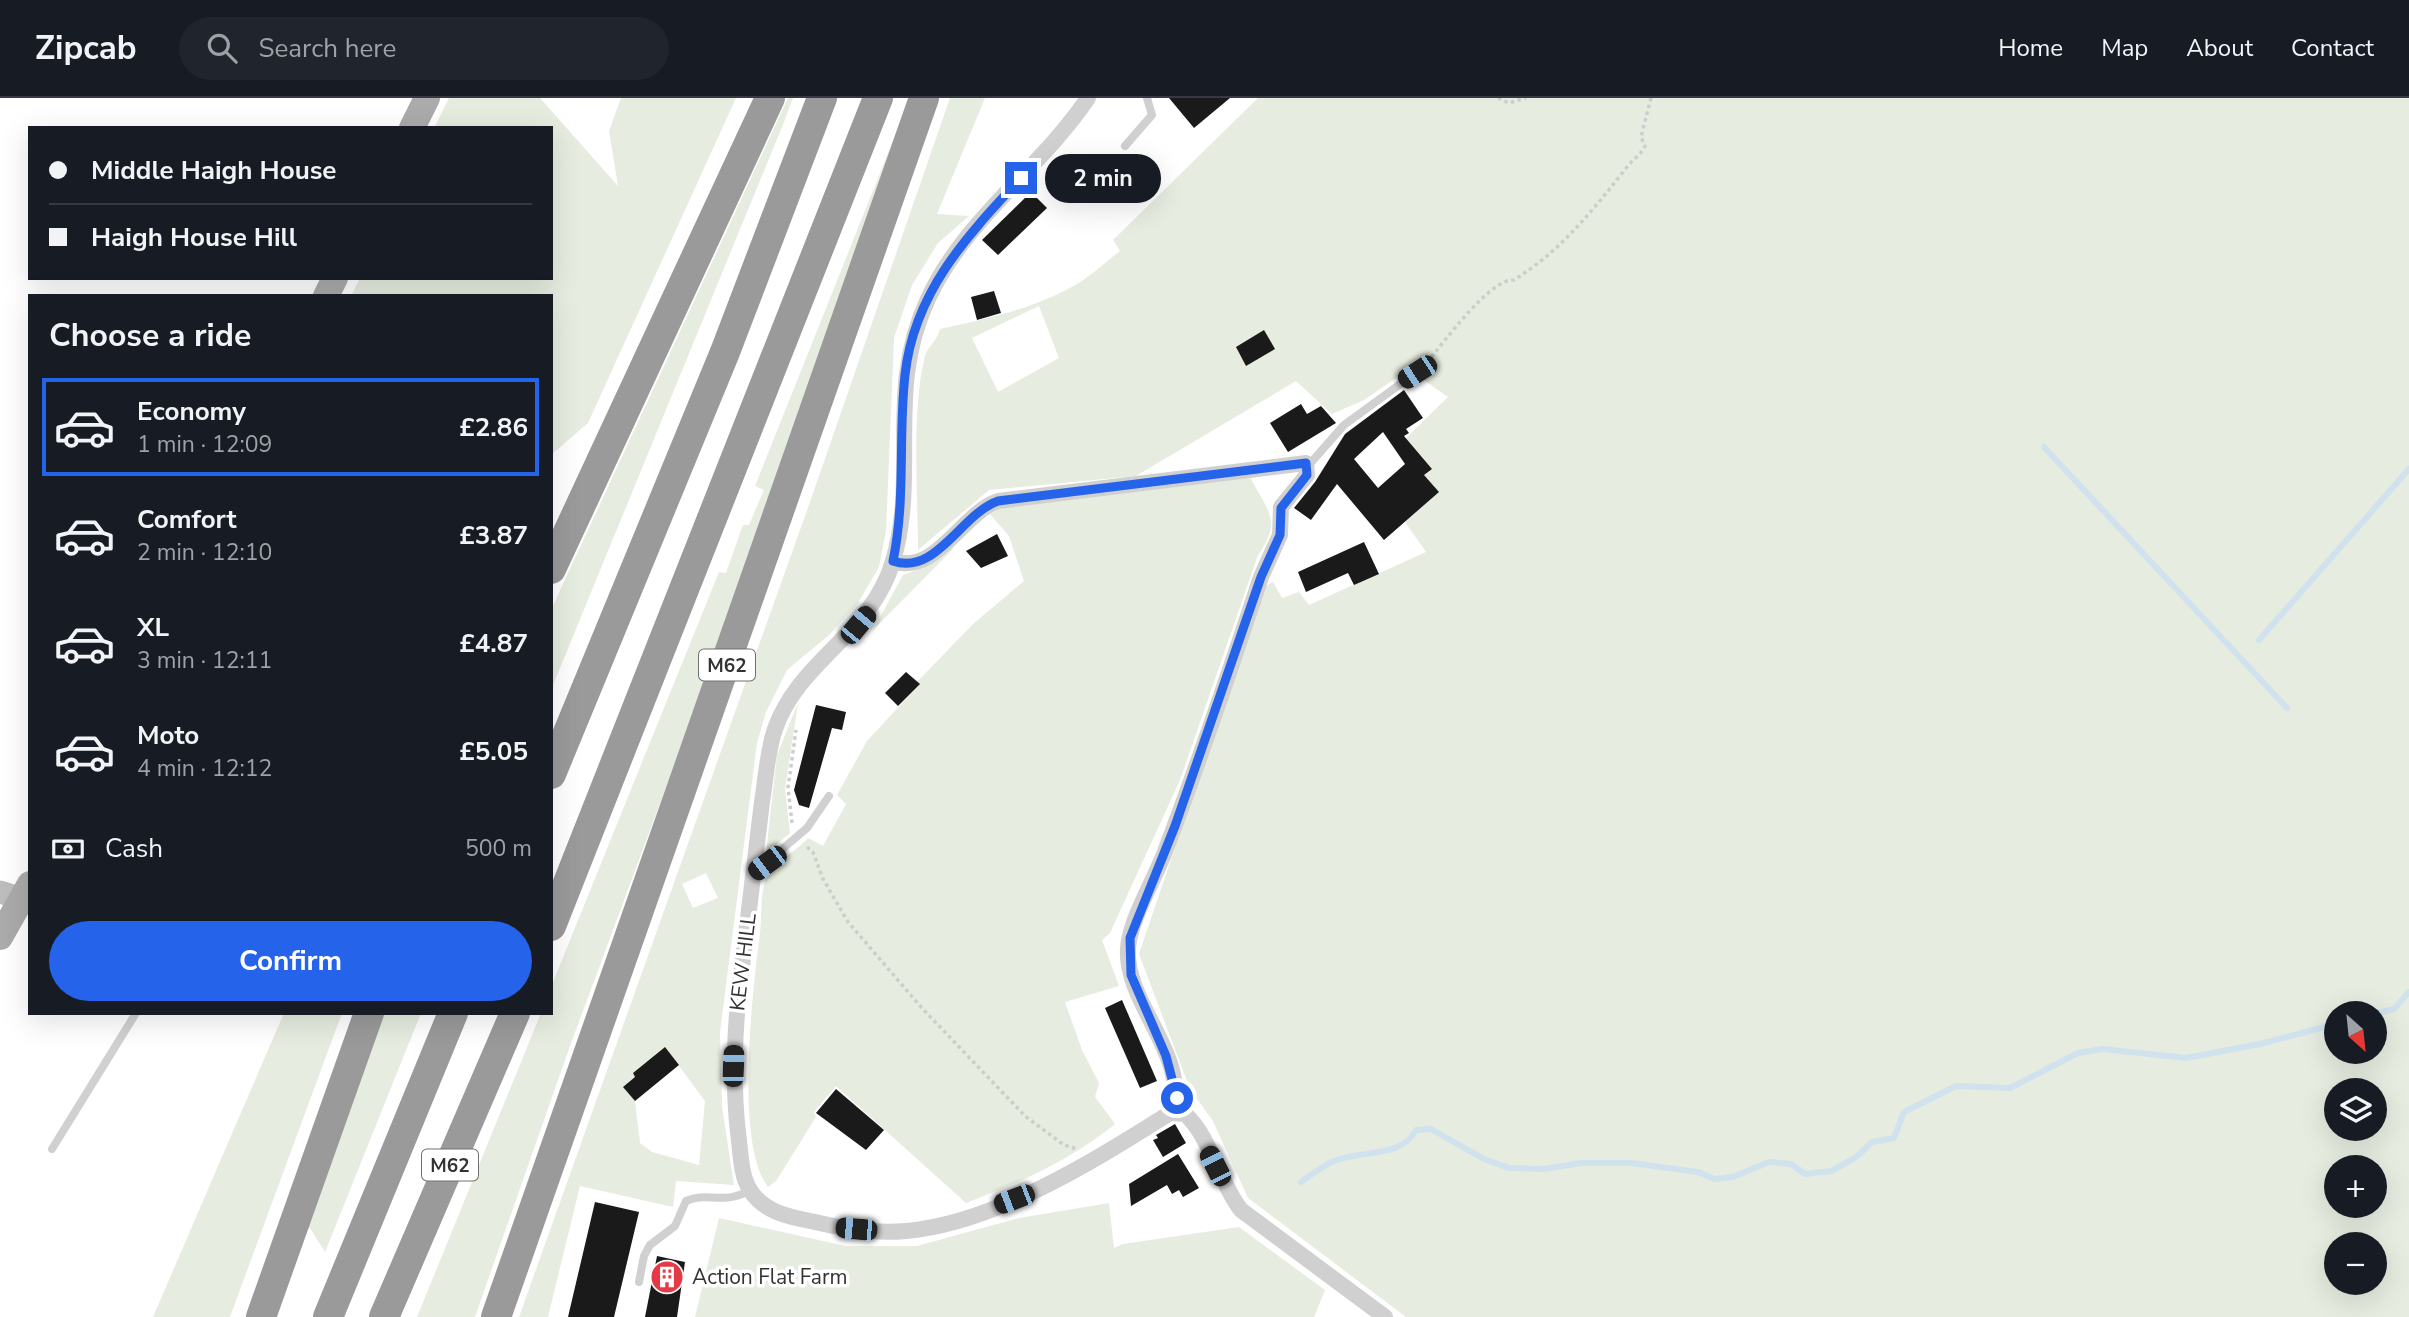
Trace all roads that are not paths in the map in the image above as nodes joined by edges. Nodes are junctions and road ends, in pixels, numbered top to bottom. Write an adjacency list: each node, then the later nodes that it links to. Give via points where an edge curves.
1 (770, 98): 13 (highway)
2 (822, 98): 14 (highway, via 725,352)
3 (878, 98): 18 (highway)
4 (924, 98): 31 (highway, M62)
5 (1088, 98): 12 (street, via 952,254 923,310 904,378 901,517)
6 (1147, 98): 9 (lane, via 1152,115)
7 (426, 99): 8 (main road)
8 (413, 126)
9 (1125, 146)
10 (1417, 372): 11 (lane, via 1344,425)
11 (1308, 466): 12 (street, via 998,501 985,506 926,560 909,565); 24 (street, via 1307,475 1281,508 1280,535 1130,938 1131,975 1174,1077 1177,1098)
12 (893, 561): 16 (street, KEW HILL, via 873,607 805,676 785,705 769,752)
13 (553, 565)
14 (553, 769)
15 (830, 796): 16 (lane, via 797,838)
16 (754, 873): 26 (street, KEW HILL, via 733,1066 742,1167)
17 (20, 894): 19 (main road)
18 (553, 921)
19 (0, 937)
20 (135, 1015): 25 (lane)
21 (368, 1015): 28 (highway)
22 (452, 1015): 29 (highway, M62)
23 (514, 1015): 30 (highway, M62)
24 (1170, 1113): 26 (street, via 1090,1163 967,1217 911,1231 836,1227 782,1215); 32 (street, via 1185,1114 1194,1123 1241,1210)
25 (52, 1149)
26 (751, 1191): 27 (lane, via 735,1199 694,1197 686,1201 675,1226 650,1245)
27 (639, 1282)
28 (261, 1317)
29 (328, 1317)
30 (384, 1317)
31 (496, 1317)
32 (1385, 1317)

